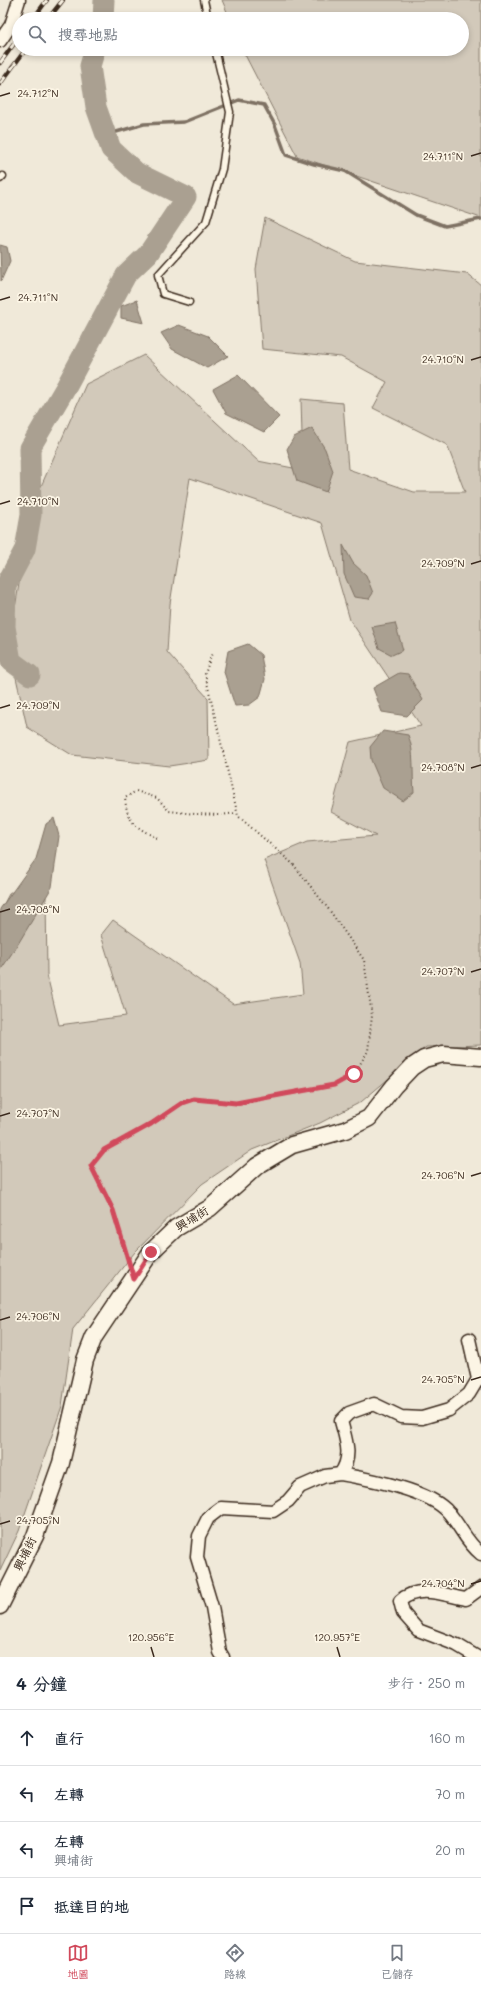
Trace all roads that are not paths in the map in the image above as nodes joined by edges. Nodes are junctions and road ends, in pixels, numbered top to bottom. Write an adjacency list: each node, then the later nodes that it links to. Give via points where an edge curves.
1 (19, 0): 3 (street)
2 (204, 0): 4 (lane)
3 (15, 12)
4 (207, 12)
5 (12, 23): 6 (street)
6 (0, 41)
7 (217, 56): 8 (lane, via 230,112 222,169 206,222 158,275 163,294)
8 (189, 302)
9 (481, 1057): 14 (street, 興埔街, via 443,1054 424,1058 394,1086 369,1118 345,1130 292,1144 257,1166 210,1208 176,1228 151,1252 94,1337 84,1360 61,1463 35,1536)
10 (469, 1339): 11 (street, via 478,1379 469,1394 449,1410 422,1418 401,1417 374,1404 349,1413 341,1420 348,1447 347,1465)
11 (340, 1474): 12 (street, via 401,1487 436,1502 448,1512 470,1545); 15 (street, via 325,1476 300,1487 288,1501 273,1511 221,1508 208,1518 199,1536 198,1557)
12 (481, 1554)
13 (481, 1588): 16 (street, via 466,1599 422,1591 407,1595 400,1601 403,1613 418,1630 458,1645)
14 (0, 1606)
15 (223, 1657)
16 (477, 1657)

